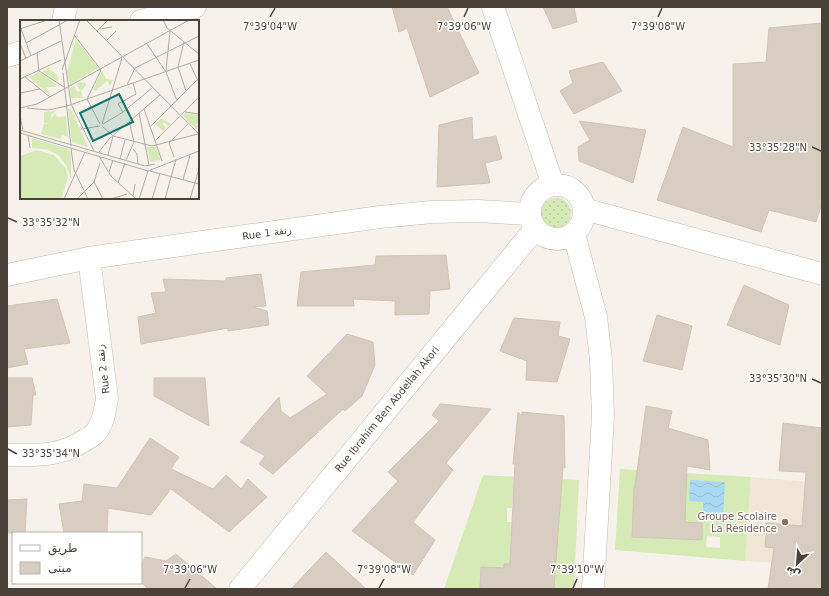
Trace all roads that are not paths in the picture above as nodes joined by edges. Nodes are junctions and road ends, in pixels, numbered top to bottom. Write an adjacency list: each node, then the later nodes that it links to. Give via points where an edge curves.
1 (66, 7): 4 (street)
2 (195, 7): 5 (street)
3 (492, 7): 8 (street)
4 (63, 20)
5 (145, 20)
6 (20, 52): 7 (street)
7 (7, 56)
8 (553, 185): 9 (street, via 562,185 577,193); 10 (street, via 545,187 533,198 530,206)
9 (584, 209): 11 (street, via 584,218); 14 (street)
10 (532, 222): 11 (street, via 542,235 550,238 558,240); 12 (street, Rue 1 زنقة, via 478,211 432,212); 16 (street, Rue Ibrahim Ben Abdellah Akori)
11 (574, 234): 17 (street, via 596,317 602,368 603,416)
12 (89, 258): 13 (street, Rue 1 زنقة); 15 (street, Rue 2 زنقة, via 107,398 104,417 96,433 63,452)
13 (7, 274)
14 (822, 274)
15 (7, 455)
16 (240, 589)
17 (593, 589)

